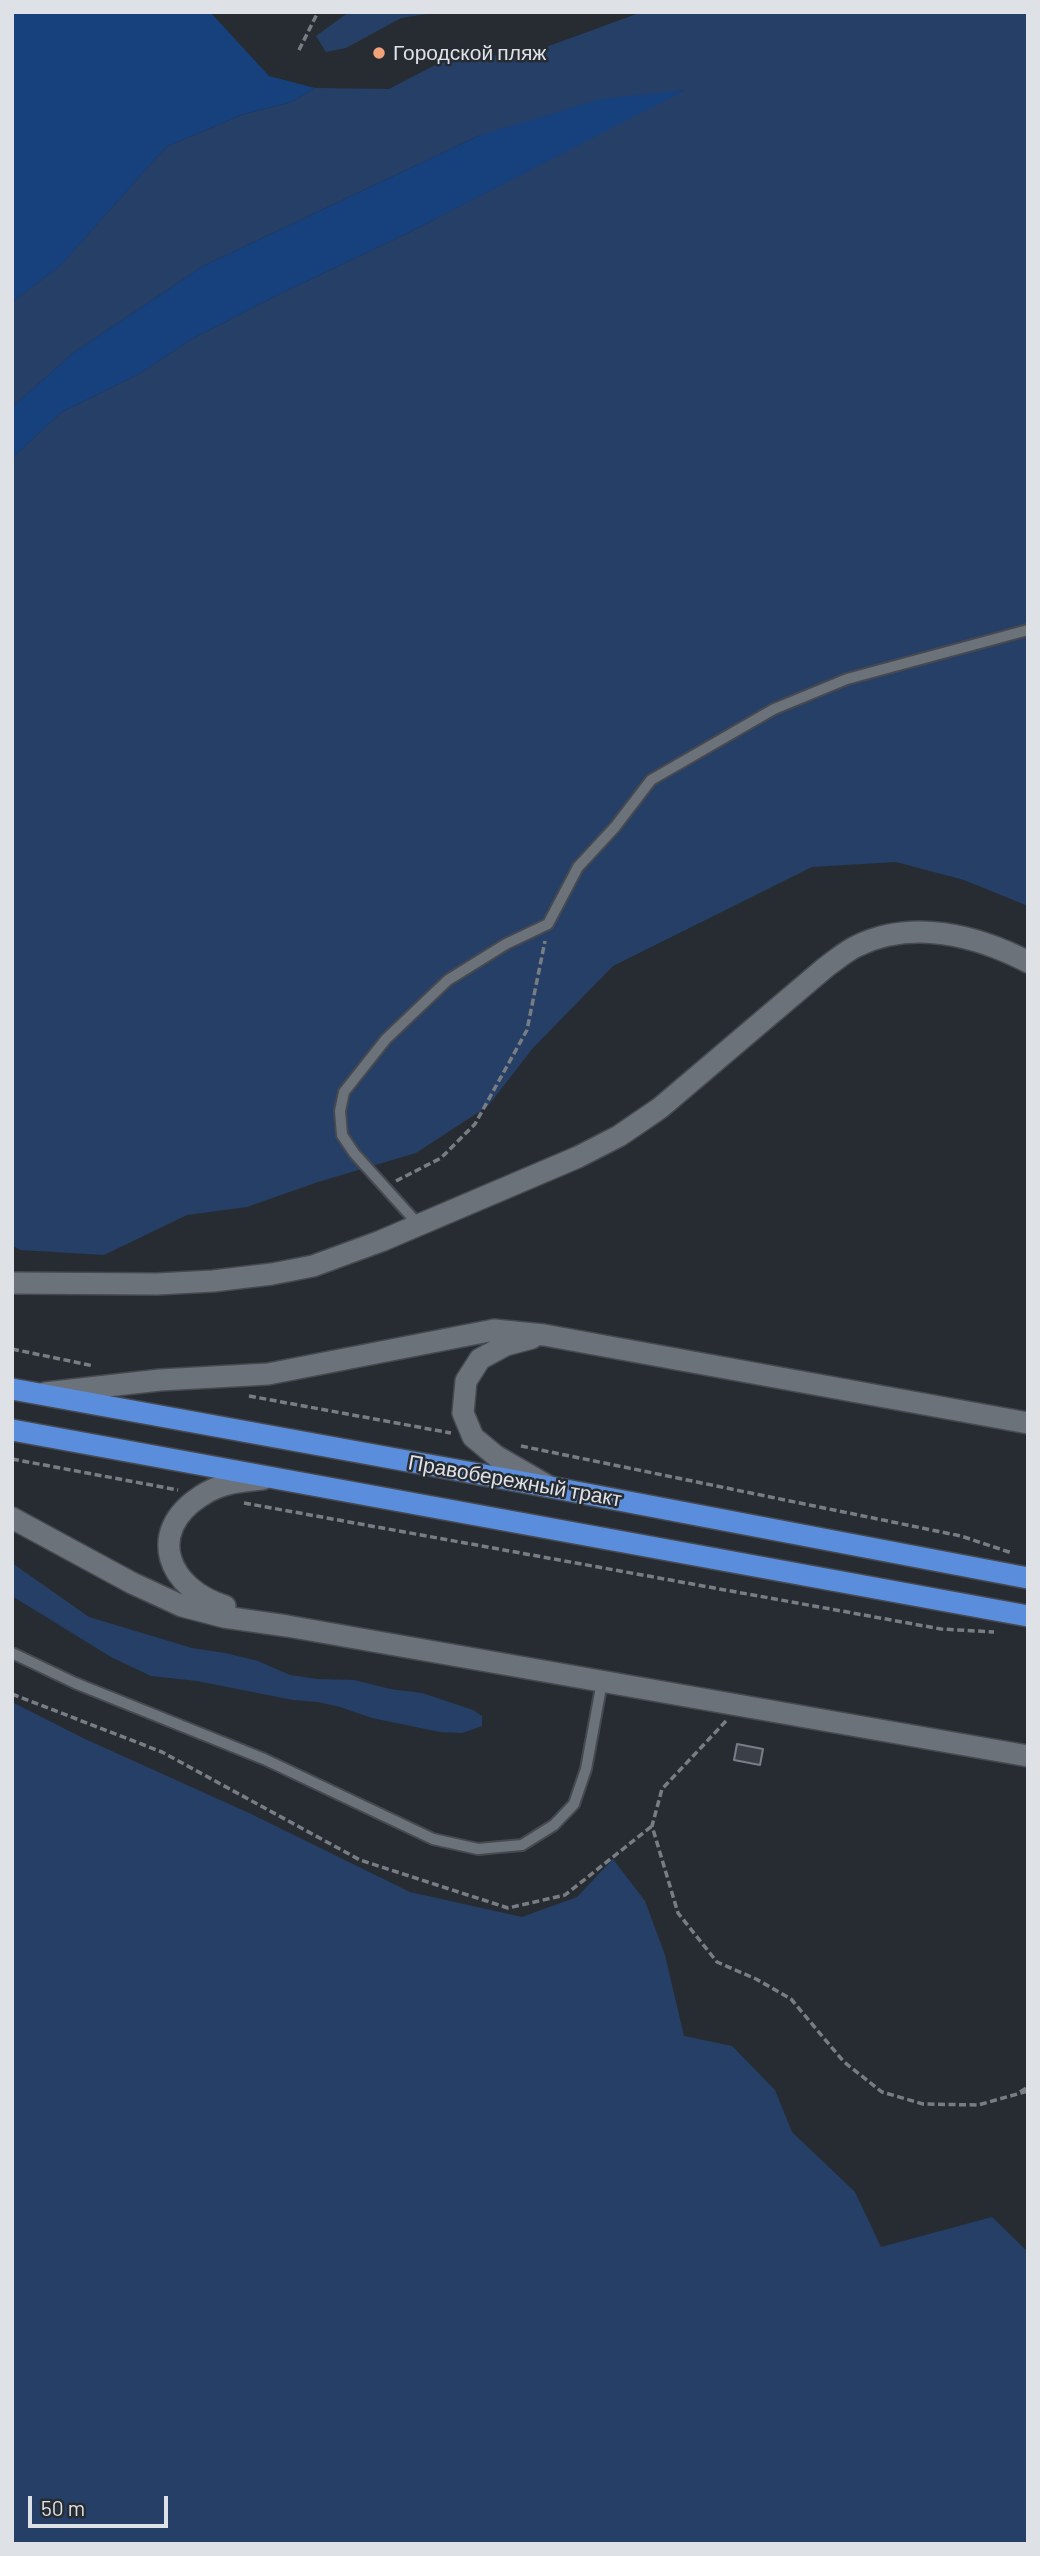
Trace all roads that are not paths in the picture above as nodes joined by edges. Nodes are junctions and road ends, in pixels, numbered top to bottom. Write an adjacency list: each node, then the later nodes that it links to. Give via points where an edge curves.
1 (1028, 630): 3 (lane, via 823,689 774,709 651,780 578,867 548,924 448,980 386,1039 344,1092 342,1135)
2 (1028, 962): 3 (street, via 976,939 941,934 882,936 856,946 620,1136)
3 (418, 1224): 4 (street, via 313,1266 272,1275 157,1284)
4 (12, 1283)
5 (544, 1335): 7 (street, via 494,1330 268,1374); 8 (street); 11 (street, via 506,1345 480,1359 466,1381 463,1413 473,1437)
6 (12, 1390): 7 (highway, Правобережный тракт)
7 (36, 1394): 11 (highway, Правобережный тракт)
8 (1028, 1423)
9 (12, 1430): 10 (highway, Правобережный тракт)
10 (277, 1478): 14 (highway, Правобережный тракт); 15 (street, via 233,1482 202,1495 179,1515 168,1536 170,1559 180,1579 207,1601)
11 (550, 1487): 13 (highway, Правобережный тракт)
12 (12, 1518): 15 (street, via 183,1606)
13 (1023, 1577)
14 (1019, 1614)
15 (287, 1626): 17 (street)
16 (12, 1653): 17 (lane, via 264,1759 433,1839 478,1849 522,1845 554,1825 574,1804 586,1769)
17 (603, 1682): 18 (street)
18 (1028, 1756)

